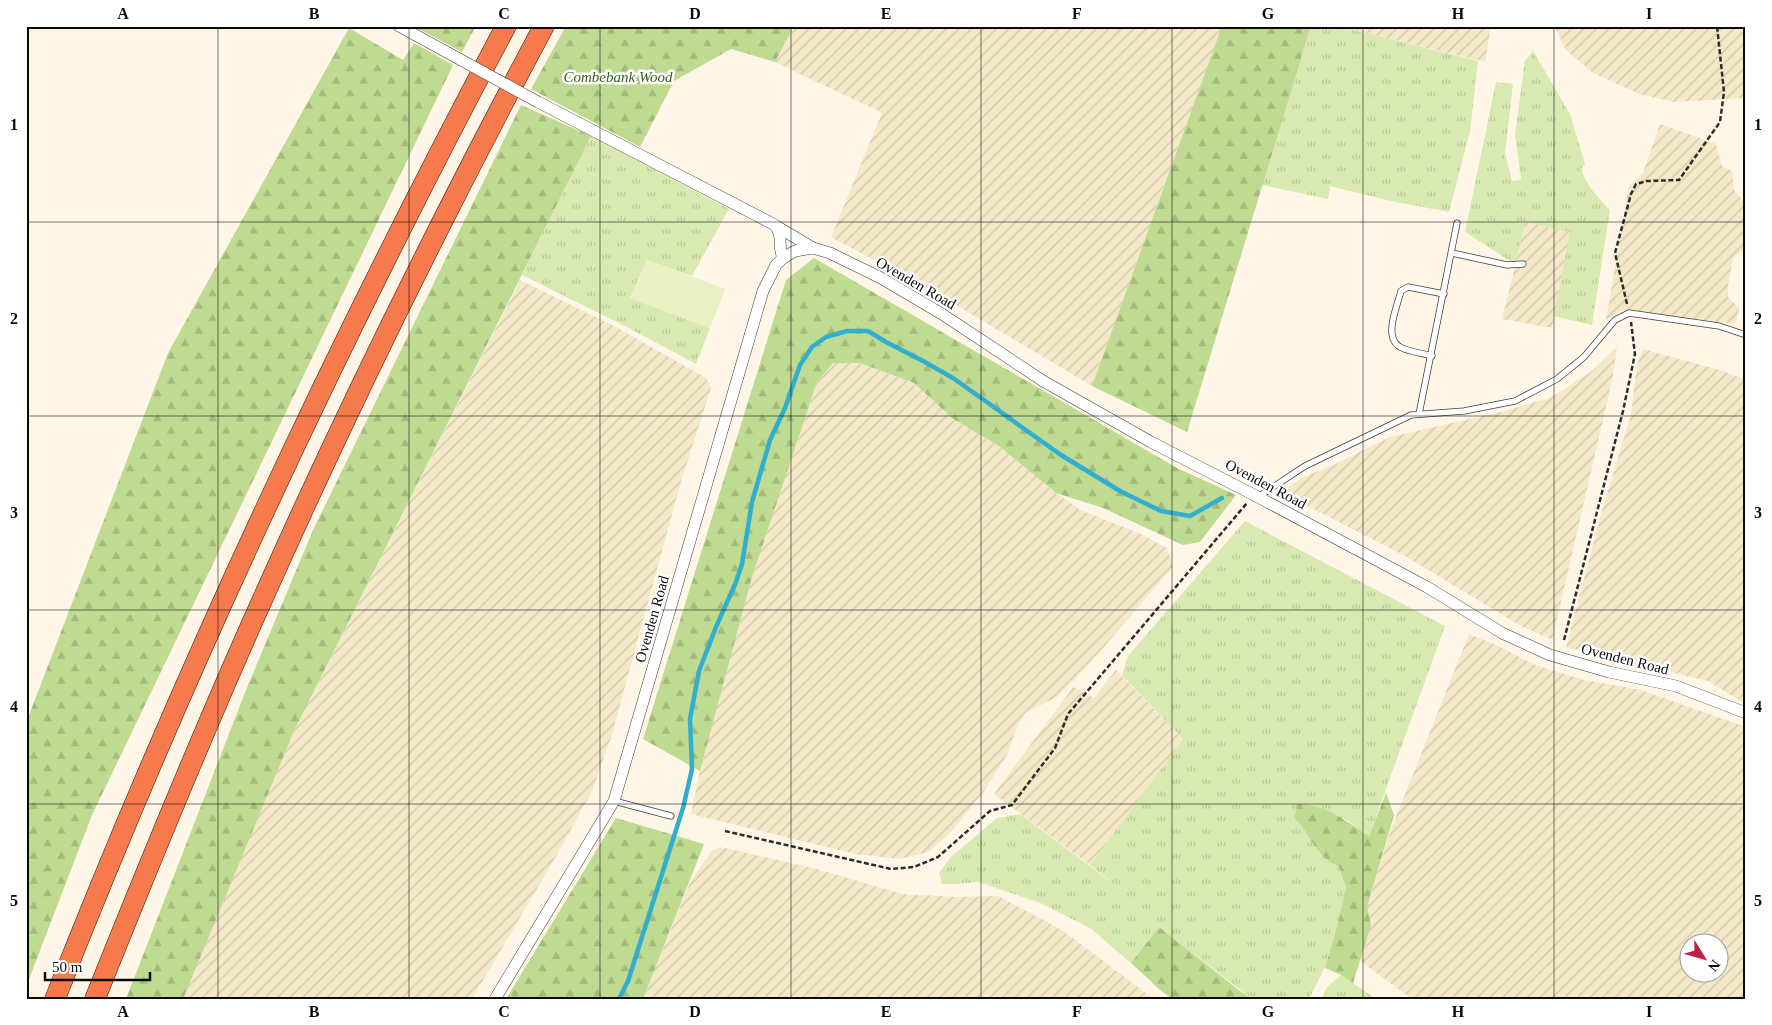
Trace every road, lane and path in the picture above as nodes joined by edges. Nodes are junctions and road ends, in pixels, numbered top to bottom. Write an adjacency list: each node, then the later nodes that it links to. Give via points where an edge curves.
1 (399, 26): 6 (street, Ovenden Road, bridge)
2 (506, 26): 22 (highway, via 398,234 274,491 164,735)
3 (544, 26): 23 (highway, via 389,329 298,521 204,733)
4 (1717, 26): 12 (path, via 1724,92 1720,122 1679,180 1636,184 1631,194 1615,253)
5 (1457, 223): 8 (lane)
6 (775, 225): 7 (street, Ovenden Road); 9 (street, via 780,234)
7 (813, 248): 9 (street, via 795,251); 16 (street, Ovenden Road, via 882,278 1043,381)
8 (1452, 253): 10 (lane, via 1508,265); 11 (lane)
9 (783, 258): 19 (street, Ovenden Road, via 776,264 763,292)
10 (1523, 264)
11 (1444, 294): 14 (lane); 14 (lane, via 1408,286 1400,291 1390,333 1394,343 1402,348)
12 (1629, 313): 13 (lane, via 1720,326); 15 (lane, via 1615,320 1584,357 1557,379 1515,400 1464,411); 17 (path, via 1635,354)
13 (1746, 335)
14 (1432, 356): 15 (lane)
15 (1419, 414): 16 (lane, via 1305,466)
16 (1256, 496): 18 (street, Ovenden Road, via 1427,588 1502,633 1550,655 1676,686); 21 (path, via 1068,714 1055,748 1012,805 990,811 938,857 914,867 891,869)
17 (1564, 640)
18 (1746, 713)
19 (614, 801): 20 (lane); 24 (street, Ovenden Road)
20 (671, 816)
21 (725, 831)
22 (55, 999)
23 (95, 999)
24 (495, 999)

